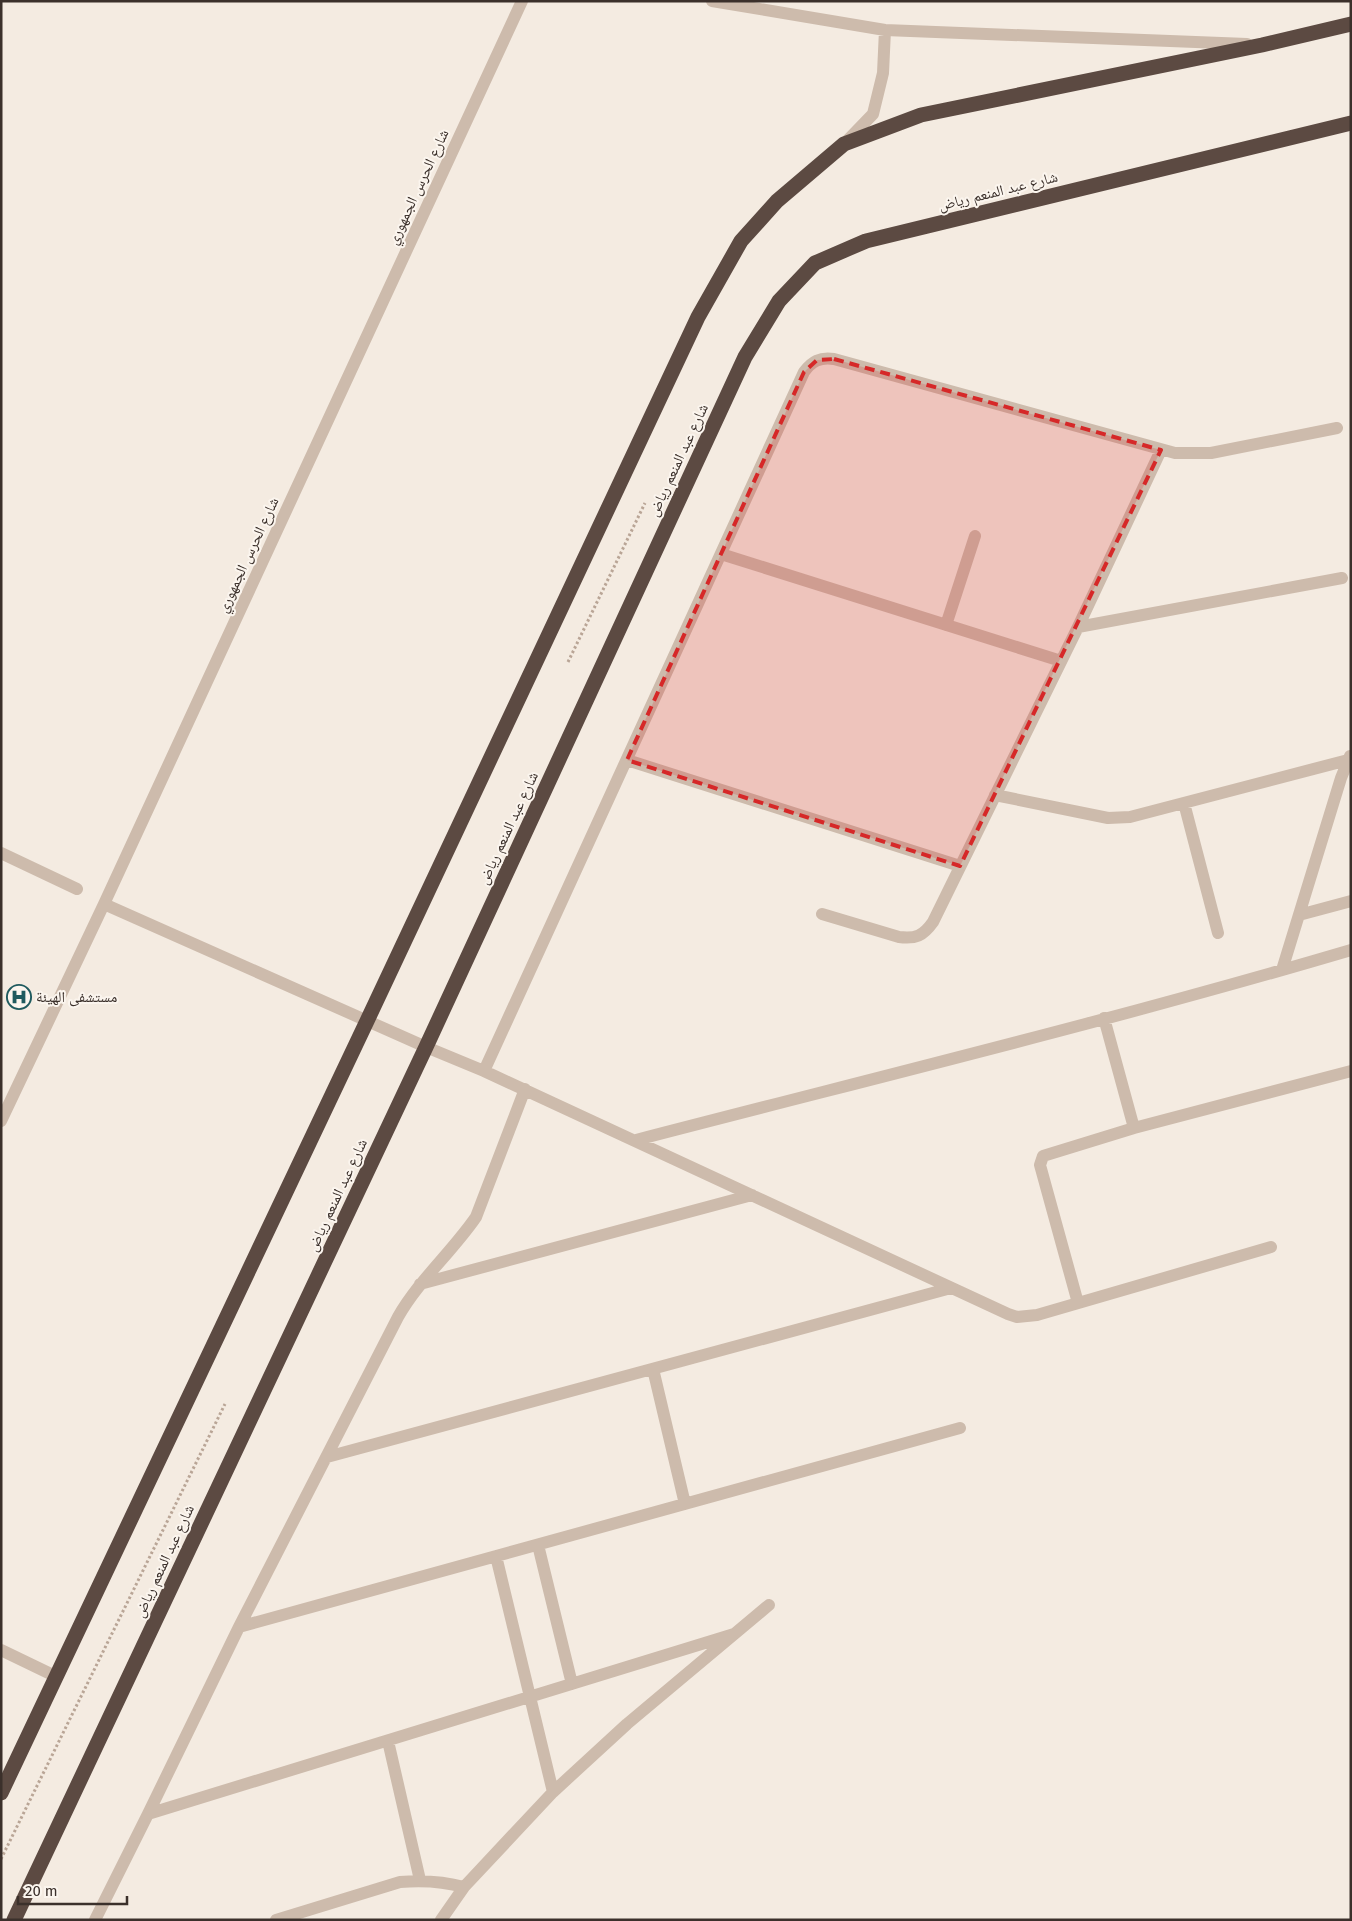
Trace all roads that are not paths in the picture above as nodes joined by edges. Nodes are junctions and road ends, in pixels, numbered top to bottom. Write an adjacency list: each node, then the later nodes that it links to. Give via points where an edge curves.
1 (522, 1): 25 (street, شارع الحرس الجمهوري)
2 (712, 1): 4 (street)
3 (1351, 24): 5 (highway)
4 (885, 30): 5 (street); 7 (street, via 883,73 872,114)
5 (1262, 45): 7 (highway, via 921,115)
6 (1351, 123): 33 (highway, شارع عبد المنعم رياض, via 866,241 815,263 779,301 745,357)
7 (844, 144): 32 (highway, via 777,201 741,240 698,317)
8 (1337, 428): 9 (street, via 1211,453)
9 (1161, 450): 11 (street, via 825,358 817,360 804,372); 14 (street)
10 (976, 536): 13 (street)
11 (721, 554): 13 (street); 17 (street)
12 (1342, 578): 14 (street)
13 (946, 625): 15 (street)
14 (1078, 627): 15 (street)
15 (1061, 661): 19 (street)
16 (1350, 757): 18 (street); 20 (street)
17 (627, 760): 22 (street); 34 (street)
18 (1346, 776): 27 (street)
19 (995, 795): 20 (street, via 1108,818 1130,817); 22 (street)
20 (1184, 803): 28 (street)
21 (1, 853): 23 (street)
22 (960, 866): 26 (street, via 933,922 919,937 899,937)
23 (76, 888)
24 (1351, 901): 27 (street)
25 (104, 904): 32 (street); 37 (street, شارع الحرس الجمهوري)
26 (822, 914)
27 (1299, 915): 30 (street)
28 (1218, 933)
29 (1351, 950): 30 (street)
30 (1282, 970): 31 (street)
31 (1104, 1018): 38 (street); 39 (street)
32 (367, 1021): 33 (street); 55 (highway)
33 (426, 1048): 34 (street); 65 (highway, شارع عبد المنعم رياض)
34 (484, 1071): 36 (street)
35 (1351, 1071): 38 (street)
36 (525, 1090): 39 (street); 42 (street, via 476,1217)
37 (1, 1121)
38 (1134, 1128): 44 (street, via 1047,1154 1040,1160)
39 (636, 1140): 40 (street)
40 (752, 1195): 42 (street); 43 (street)
41 (1271, 1247): 44 (street)
42 (420, 1284): 47 (street, via 398,1318)
43 (951, 1288): 44 (street, via 1017,1317 1037,1315); 45 (street)
44 (1078, 1303)
45 (653, 1369): 47 (street); 48 (street)
46 (960, 1428): 48 (street)
47 (327, 1457): 52 (street)
48 (685, 1504): 49 (street)
49 (538, 1545): 50 (street); 56 (street)
50 (496, 1556): 52 (street); 57 (street)
51 (769, 1605): 53 (street)
52 (240, 1626): 61 (street)
53 (734, 1634): 56 (street); 60 (street, via 627,1724)
54 (1, 1650): 55 (street)
55 (57, 1677): 59 (highway)
56 (572, 1684): 57 (street)
57 (531, 1696): 58 (street); 60 (street)
58 (388, 1741): 61 (street); 62 (street)
59 (1, 1792)
60 (554, 1792): 63 (street)
61 (148, 1814): 66 (street)
62 (420, 1880): 63 (street); 64 (street, via 381,1887)
63 (464, 1887): 67 (street)
64 (278, 1919)
65 (14, 1920)
66 (95, 1920)
67 (441, 1920)

